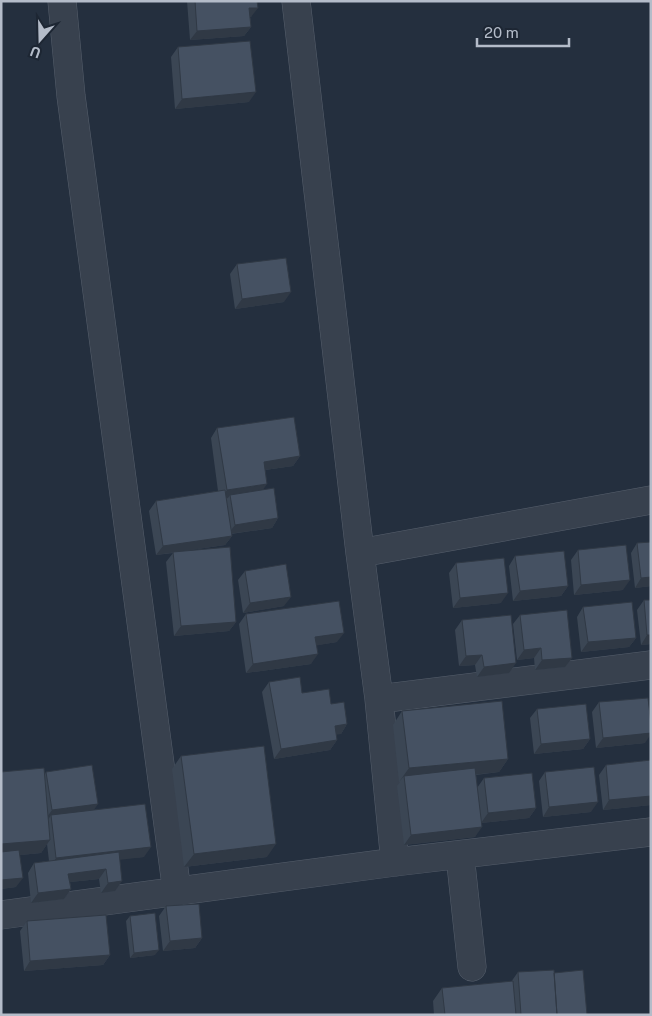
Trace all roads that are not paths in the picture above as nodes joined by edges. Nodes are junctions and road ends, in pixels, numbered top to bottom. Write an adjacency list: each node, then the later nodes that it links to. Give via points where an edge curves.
1 (62, 1): 10 (street, via 71,96)
2 (296, 1): 4 (street)
3 (651, 500): 4 (street)
4 (360, 553): 6 (street)
5 (651, 665): 6 (street)
6 (379, 699): 9 (street)
7 (651, 832): 8 (street)
8 (460, 855): 9 (street); 12 (street)
9 (395, 862): 10 (street)
10 (177, 892): 11 (street)
11 (1, 915)
12 (472, 967)

